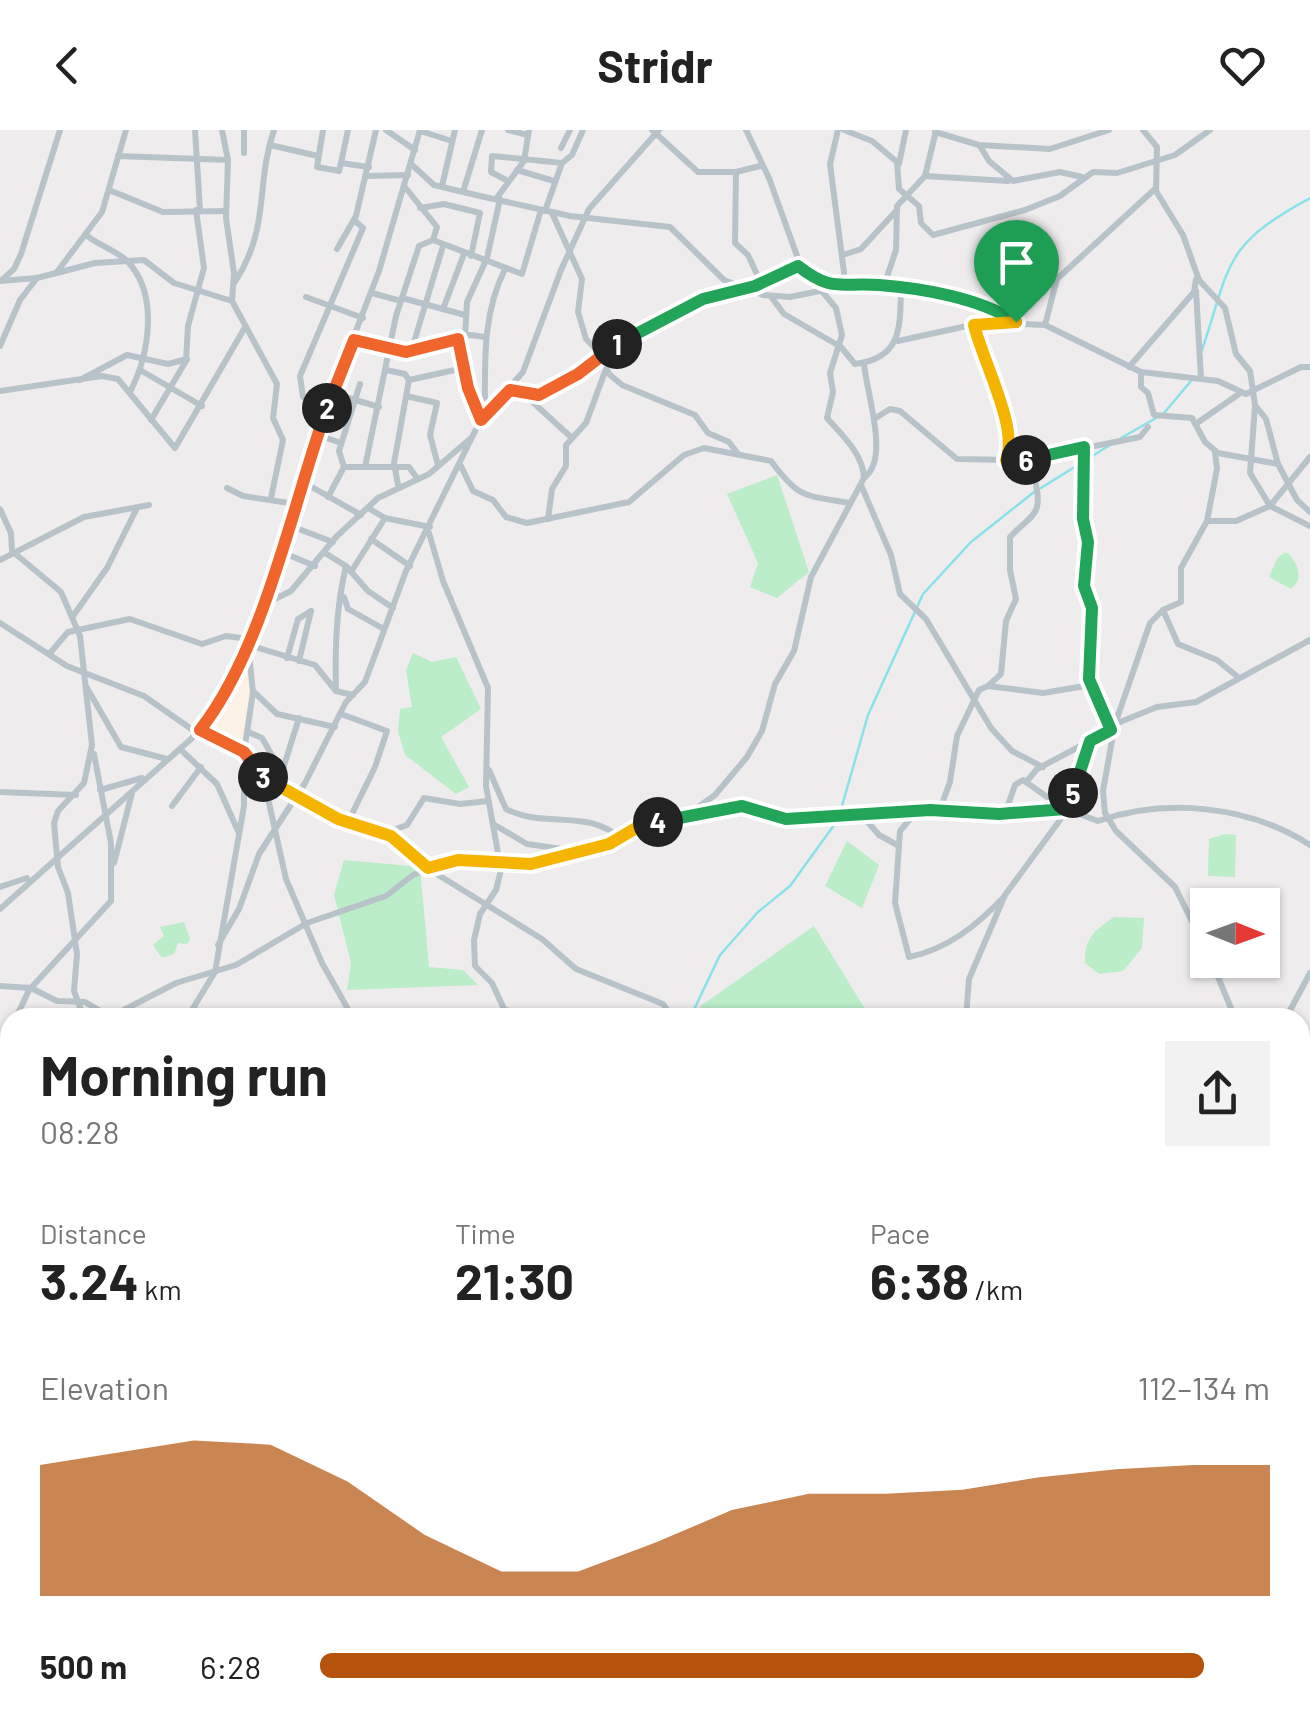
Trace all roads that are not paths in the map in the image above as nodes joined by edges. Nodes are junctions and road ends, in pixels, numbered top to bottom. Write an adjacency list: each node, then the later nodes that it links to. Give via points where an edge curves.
1 (60, 130): 81 (street, via 21,254)
2 (126, 130): 32 (street)
3 (195, 130): 37 (street)
4 (222, 130): 35 (street)
5 (244, 130): 31 (street)
6 (274, 130): 27 (street)
7 (323, 130): 33 (street)
8 (348, 130): 38 (street)
9 (376, 130): 44 (street)
10 (386, 130): 30 (street)
11 (455, 130): 26 (street)
12 (482, 130): 56 (street)
13 (508, 130): 25 (street)
14 (570, 130): 29 (street)
15 (583, 130): 39 (street)
16 (746, 130): 42 (street)
17 (841, 130): 41 (street, via 872,141); 72 (street, via 830,164)
18 (906, 130): 41 (street)
19 (1109, 130): 28 (street, via 1050,149)
20 (1143, 130): 34 (street)
21 (1210, 130): 34 (street)
22 (420, 131): 26 (street); 30 (street)
23 (656, 131): 45 (street, via 698,172); 64 (street)
24 (936, 131): 28 (street); 47 (street)
25 (528, 133): 36 (street)
26 (452, 141): 52 (street)
27 (270, 145): 33 (street); 82 (street, via 261,220)
28 (979, 145): 49 (street)
29 (562, 148)
30 (414, 150): 40 (street)
31 (244, 153)
32 (118, 156): 37 (street); 55 (street)
33 (318, 156): 38 (street, via 318,168 339,171)
34 (1159, 159): 48 (street); 54 (street)
35 (228, 160): 37 (street); 62 (street)
36 (524, 161): 39 (street); 43 (street); 50 (street, via 492,156 491,172)
37 (198, 162): 60 (street)
38 (341, 163): 44 (street)
39 (562, 163): 51 (street)
40 (410, 164): 46 (street); 52 (street)
41 (899, 165): 57 (street, via 898,184)
42 (760, 166): 45 (street); 75 (street)
43 (517, 170): 50 (street); 51 (street)
44 (368, 172): 46 (street); 65 (street)
45 (736, 172): 83 (street, via 736,243)
46 (408, 175): 53 (street)
47 (925, 176): 49 (street); 57 (street)
48 (1082, 177): 49 (street, via 1060,172); 57 (street, via 1060,196 1026,210 934,235)
49 (1013, 180)
50 (508, 182): 58 (street)
51 (554, 182): 63 (street)
52 (442, 186): 56 (street)
53 (405, 188): 59 (street); 91 (street)
54 (1156, 188): 77 (street, via 1184,234); 103 (street, via 1057,279)
55 (109, 190): 60 (street, via 163,212); 66 (street)
56 (463, 192): 58 (street)
57 (910, 197): 61 (street)
58 (498, 199): 63 (street); 74 (street)
59 (420, 208): 67 (street, via 436,224); 71 (street, via 438,204 479,212 478,238)
60 (198, 210): 62 (street); 88 (street)
61 (897, 210): 72 (street, via 860,249); 84 (street, via 897,244)
62 (226, 211): 82 (street)
63 (546, 211): 64 (street); 70 (street); 76 (street, via 524,272)
64 (586, 217): 70 (street); 85 (street, via 670,227)
65 (354, 220): 69 (street); 97 (street, via 363,228)
66 (86, 235): 73 (street); 78 (street)
67 (433, 240): 68 (street); 94 (street, via 419,246)
68 (443, 246): 71 (street); 96 (street)
69 (336, 249)
70 (572, 251): 113 (street, via 582,279 580,321); 129 (street)
71 (468, 255): 74 (street); 98 (street)
72 (843, 255): 86 (street)
73 (126, 260): 78 (street); 88 (street, via 152,262 174,283); 114 (street, via 148,310)
74 (484, 260): 76 (street); 99 (street)
75 (802, 268): 80 (street); 83 (street)
76 (505, 269): 106 (street)
77 (1195, 270): 89 (street); 133 (street, via 1224,308)
78 (56, 273): 79 (street)
79 (37, 278): 81 (street); 109 (street)
80 (812, 278): 86 (street); 90 (street)
81 (1, 280)
82 (234, 283): 95 (street)
83 (761, 283): 85 (street)
84 (884, 286): 86 (street); 87 (street)
85 (739, 288): 93 (street); 113 (street, via 646,325)
86 (846, 288)
87 (901, 288): 101 (street, via 983,306); 108 (street)
88 (200, 290): 95 (street); 115 (street, via 188,321)
89 (1196, 290): 117 (street); 124 (street)
90 (821, 291): 93 (street); 110 (street, via 836,308)
91 (372, 293): 94 (street); 100 (street)
92 (306, 297): 97 (street)
93 (771, 297): 110 (street, via 784,314)
94 (401, 299): 96 (street); 111 (street)
95 (232, 301): 104 (street)
96 (424, 304): 98 (street); 112 (street)
97 (328, 306): 100 (street); 140 (street, via 300,384 305,400)
98 (443, 309): 99 (street)
99 (465, 315): 105 (street)
100 (362, 318): 107 (street)
101 (1016, 322): 102 (street); 103 (street)
102 (974, 325): 108 (street); 156 (street, via 1010,426)
103 (1044, 325): 117 (street)
104 (244, 328): 139 (street); 170 (street, via 277,384 273,418 283,440)
105 (462, 337): 106 (street); 112 (street); 119 (street)
106 (486, 337): 142 (street)
107 (354, 340): 111 (street); 132 (street)
108 (898, 341): 116 (street, via 886,355)
109 (0, 346)
110 (841, 347): 116 (street, via 849,361); 165 (street, via 830,373 834,392 827,418 862,464)
111 (388, 351): 112 (street); 121 (street)
112 (411, 352)
113 (602, 355): 122 (street); 136 (street, via 568,380)
114 (145, 357): 115 (street, via 168,364); 120 (street); 125 (street, via 123,356)
115 (187, 359): 128 (street)
116 (864, 363): 143 (street)
117 (1129, 367): 123 (street)
118 (1310, 367): 133 (street)
119 (464, 368): 126 (street); 142 (street)
120 (140, 370): 128 (street); 131 (street)
121 (386, 370): 126 (street); 141 (street)
122 (606, 370): 149 (street, via 586,423); 153 (street, via 622,385 695,414 708,433)
123 (1141, 372): 124 (street); 145 (street, via 1153,414)
124 (1201, 378): 134 (street)
125 (79, 380): 130 (street); 131 (street, via 111,377)
126 (409, 380): 135 (street)
127 (360, 384): 137 (street)
128 (173, 390): 139 (street); 144 (street)
129 (510, 390): 136 (street); 142 (street)
130 (0, 391)
131 (130, 393): 144 (street)
132 (332, 393): 137 (street); 140 (street)
133 (1253, 393): 134 (street); 138 (street)
134 (1239, 394): 145 (street)
135 (406, 396): 158 (street, via 437,403 430,435); 162 (street)
136 (526, 396): 149 (street)
137 (354, 402): 141 (street); 150 (street)
138 (1255, 405): 154 (street); 157 (street, via 1266,419)
139 (202, 406): 144 (street, via 175,448)
140 (327, 407): 147 (street)
141 (379, 408): 160 (street)
142 (483, 417): 148 (street)
143 (874, 419): 156 (street, via 896,409 958,458); 165 (street, via 875,466)
144 (151, 421)
145 (1197, 423): 152 (street)
146 (1148, 427): 151 (street, via 1140,437)
147 (318, 435): 150 (street); 164 (street)
148 (471, 438): 158 (street); 159 (street)
149 (572, 438): 181 (street)
150 (341, 444): 161 (street)
151 (1084, 447): 156 (street); 212 (street)
152 (1214, 450): 154 (street); 182 (street, via 1217,469)
153 (738, 454): 171 (street, via 771,462 797,492); 181 (street, via 704,448 684,455 629,502)
154 (1250, 456): 157 (street); 174 (street, via 1250,473)
155 (1310, 458): 167 (street)
156 (1010, 461): 213 (street, via 1031,473 1038,503 1032,522 1010,537 1016,599 1006,620 1001,674)
157 (1278, 464): 167 (street)
158 (438, 465): 163 (street)
159 (461, 465): 181 (street, via 473,491 493,500 506,517); 185 (street)
160 (365, 467): 161 (street); 162 (street)
161 (344, 468): 169 (street)
162 (395, 468): 163 (street, via 413,468); 166 (street)
163 (416, 478): 166 (street)
164 (303, 482): 169 (street); 173 (street)
165 (863, 482): 171 (street); 217 (street, via 900,594 926,619)
166 (398, 485): 176 (street)
167 (1290, 485): 174 (street); 178 (street)
168 (227, 488): 170 (street)
169 (328, 496): 179 (street)
170 (271, 498): 173 (street)
171 (850, 503): 249 (street, via 812,576 794,651 775,684 762,731 716,795)
172 (150, 504): 175 (street)
173 (296, 504): 183 (street)
174 (1270, 506): 182 (street, via 1236,520); 184 (street)
175 (137, 508): 189 (street, via 84,517); 199 (street)
176 (368, 508): 179 (street); 180 (street)
177 (0, 509): 189 (street)
178 (1310, 512)
179 (361, 515): 187 (street)
180 (385, 518): 185 (street); 186 (street)
181 (548, 519)
182 (1206, 521): 198 (street, via 1182,564 1181,602)
183 (288, 525): 187 (street); 188 (street)
184 (1310, 526)
185 (429, 529): 193 (street); 229 (street, via 488,688)
186 (371, 539): 193 (street); 194 (street)
187 (333, 542): 190 (street)
188 (280, 550): 192 (street); 196 (street)
189 (12, 551): 191 (street); 199 (street, via 61,592)
190 (325, 554): 192 (street); 194 (street)
191 (0, 560)
192 (315, 566): 196 (street, via 285,596)
193 (410, 566): 197 (street)
194 (348, 569): 195 (street); 197 (street)
195 (344, 596): 202 (street, via 348,609); 214 (street, via 334,624)
196 (260, 606): 206 (street)
197 (394, 608): 202 (street)
198 (1163, 610): 211 (street, via 1178,644); 221 (street, via 1150,623)
199 (72, 618): 201 (street)
200 (0, 623): 203 (street)
201 (78, 628): 206 (street, via 130,619 202,644 229,636); 207 (street, via 61,636); 210 (street)
202 (384, 629): 216 (street, via 366,682)
203 (13, 632): 204 (street); 207 (street)
204 (0, 633)
205 (1310, 640): 211 (street)
206 (248, 642): 208 (street); 215 (street); 222 (street)
207 (50, 653): 210 (street)
208 (287, 658): 209 (street); 209 (street, via 298,619 309,610)
209 (300, 661): 214 (street, via 318,667)
210 (82, 672): 222 (street, via 144,696); 225 (street); 228 (street, via 114,741 131,753)
211 (1239, 677): 221 (street, via 1196,702 1157,707)
212 (1091, 685): 213 (street, via 1043,693); 221 (street)
213 (988, 686): 217 (street)
214 (336, 690): 216 (street)
215 (253, 692): 219 (street, via 271,711); 223 (street)
216 (354, 695): 218 (street)
217 (975, 696): 230 (street, via 986,722 1010,748); 244 (street, via 957,736)
218 (341, 714): 220 (street); 251 (street, via 387,731)
219 (299, 718): 220 (street); 232 (street)
220 (335, 727): 240 (street)
221 (1113, 727): 224 (street); 250 (street, via 1102,797)
222 (198, 732): 226 (street); 227 (street)
223 (248, 732): 227 (street); 232 (street, via 262,738)
224 (1090, 741): 230 (street); 243 (street)
225 (92, 745): 237 (street); 239 (street)
226 (180, 749): 228 (street); 231 (street)
227 (244, 753): 233 (street); 254 (street)
228 (168, 759): 234 (street)
229 (487, 764): 241 (street); 256 (street, via 506,809 542,820 600,822)
230 (1043, 766): 235 (street)
231 (200, 767): 242 (street); 254 (street, via 217,784)
232 (282, 772): 240 (street)
233 (260, 775): 240 (street); 253 (street)
234 (148, 776): 236 (street); 237 (street)
235 (1027, 781): 243 (street); 246 (street, via 1015,785)
236 (133, 789): 247 (street); 263 (street)
237 (100, 790): 247 (street)
238 (0, 792): 239 (street)
239 (76, 795): 260 (street, via 56,816)
240 (294, 795): 251 (street); 253 (street)
241 (488, 800): 252 (street); 255 (street, via 424,798 407,824)
242 (172, 806)
243 (1064, 808): 246 (street); 250 (street, via 1090,821); 266 (street)
244 (939, 810): 245 (street); 246 (street)
245 (916, 812): 248 (street); 258 (street, via 902,828)
246 (1005, 812)
247 (104, 814): 260 (street); 263 (street)
248 (860, 814): 249 (street, via 786,819 742,806); 258 (street)
249 (687, 816): 256 (street, via 643,824)
250 (1108, 817): 257 (street, via 1201,806 1285,829); 269 (street, via 1168,877)
251 (348, 822): 255 (street)
252 (492, 823): 259 (street, via 527,844); 261 (street)
253 (276, 826): 270 (street, via 286,878); 272 (street)
254 (238, 832): 272 (street)
255 (384, 833): 262 (street)
256 (621, 838): 259 (street)
257 (1310, 845)
258 (900, 846): 266 (street, via 896,903 909,958 939,950)
259 (572, 850): 261 (street, via 531,864)
260 (56, 855): 264 (street); 271 (street)
261 (499, 863): 262 (street, via 458,860); 267 (street, via 496,890)
262 (428, 868): 267 (street); 270 (street, via 386,896)
263 (113, 869): 271 (street, via 108,909)
264 (32, 876): 265 (street); 268 (street)
265 (0, 887)
266 (1006, 895): 287 (street, via 969,979)
267 (486, 904): 285 (street, via 474,940 475,966); 286 (street, via 576,969)
268 (0, 909)
269 (1190, 920)
270 (306, 923): 273 (street); 284 (street)
271 (73, 939): 277 (street); 278 (street)
272 (218, 945): 273 (street)
273 (214, 972): 282 (street, via 167,987); 283 (street)
274 (1310, 972): 289 (street)
275 (1218, 978): 288 (street)
276 (0, 986): 277 (street)
277 (31, 988): 278 (street, via 57,1001); 279 (street)
278 (79, 1001): 280 (street); 281 (street)
279 (21, 1008)
280 (81, 1008)
281 (94, 1008)
282 (132, 1008)
283 (194, 1008)
284 (348, 1008)
285 (504, 1008)
286 (666, 1008)
287 (967, 1008)
288 (1231, 1008)
289 (1291, 1008)

